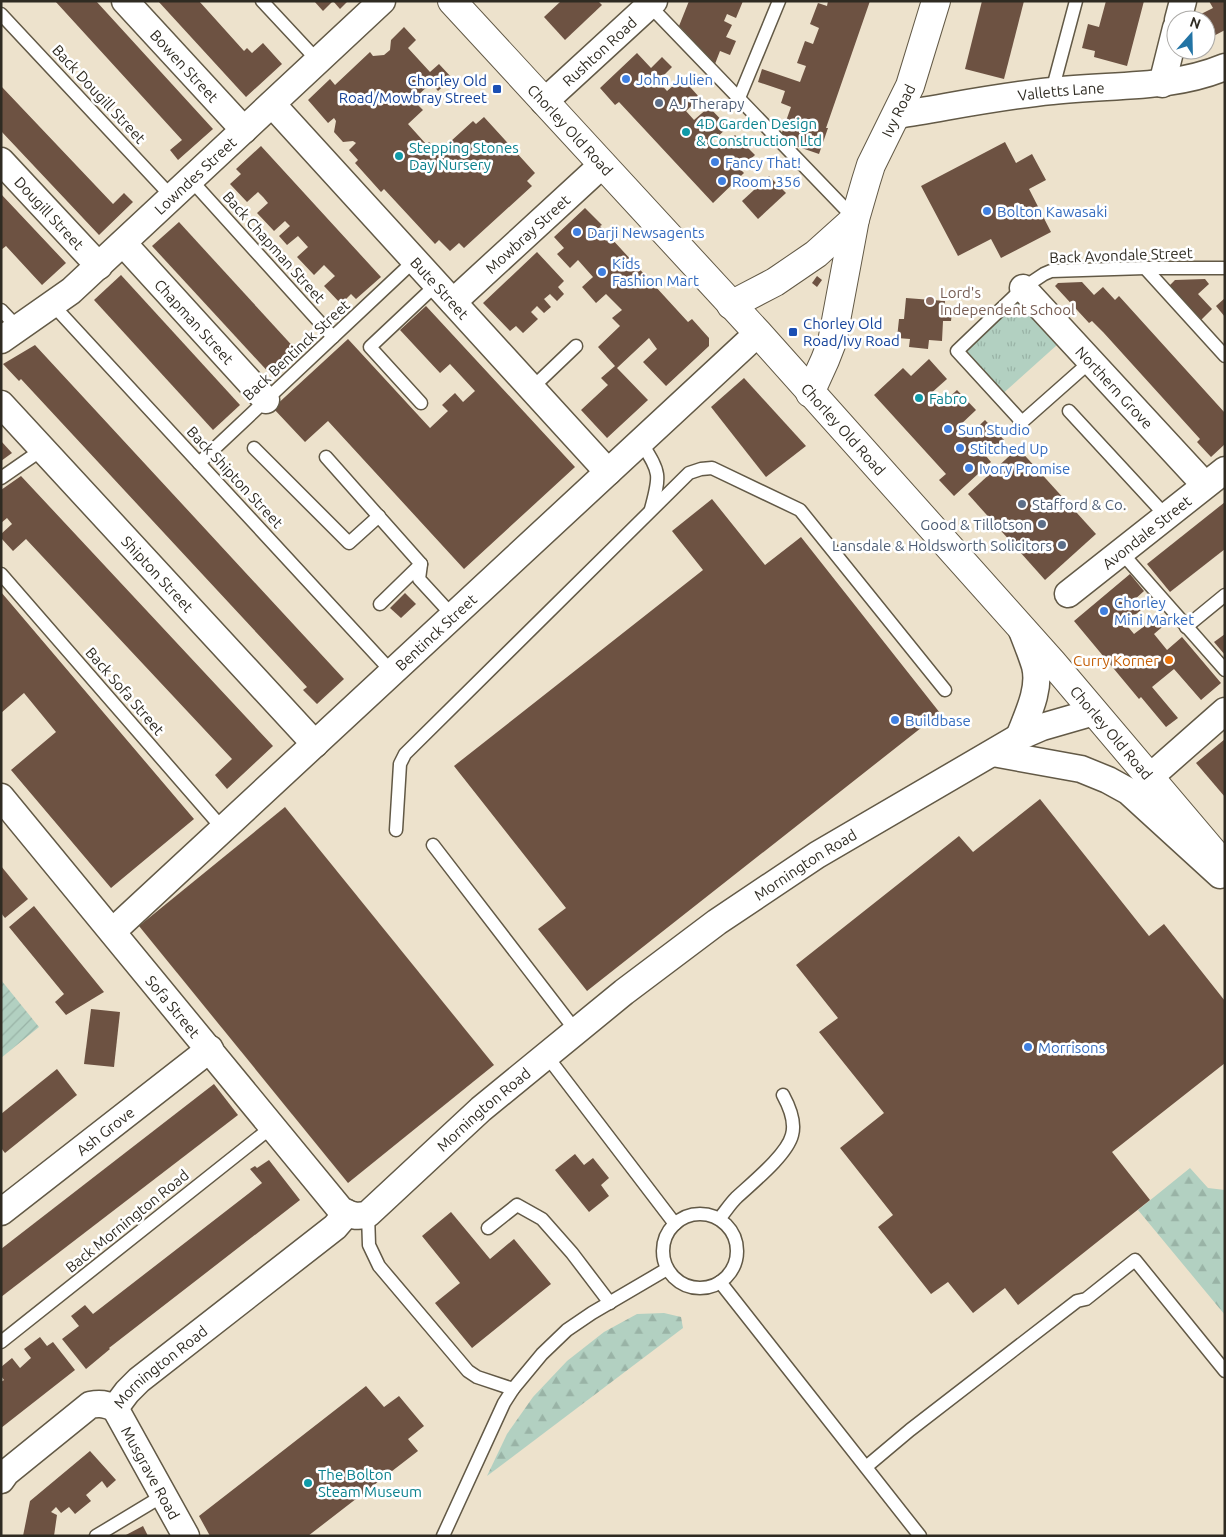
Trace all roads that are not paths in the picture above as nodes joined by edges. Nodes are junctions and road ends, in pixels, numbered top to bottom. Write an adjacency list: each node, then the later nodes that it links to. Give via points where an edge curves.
1 (125, 1): 19 (street, Bowen Street)
2 (262, 1): 11 (lane)
3 (382, 1): 11 (street, Lowndes Street)
4 (452, 1): 16 (main road, Chorley Old Road)
5 (779, 1): 15 (lane)
6 (936, 1): 18 (main road, Ivy Road, via 910,86)
7 (1076, 1): 14 (lane)
8 (652, 4): 15 (lane); 16 (street, Rushton Road)
9 (1, 14): 22 (lane, Back Dougill Street)
10 (1168, 60): 13 (street)
11 (318, 61): 17 (street, Lowndes Street)
12 (1225, 67): 13 (street, Valletts Lane)
13 (1162, 84): 14 (street, Valletts Lane)
14 (1052, 91): 18 (street, Valletts Lane)
15 (739, 98): 23 (lane)
16 (544, 102): 21 (main road, Chorley Old Road)
17 (272, 104): 19 (street, Lowndes Street); 25 (street, Bute Street)
18 (897, 115): 23 (main road, Ivy Road, via 871,165)
19 (244, 130): 22 (street, Lowndes Street)
20 (1, 161): 26 (street, Dougill Street)
21 (602, 165): 30 (street, Mowbray Street); 32 (main road, Chorley Old Road)
22 (182, 188): 24 (street, Lowndes Street); 36 (lane, Back Chapman Street)
23 (855, 219): 32 (main road, via 816,254 775,282); 41 (main road, Ivy Road, via 832,342)
24 (123, 243): 26 (street, Lowndes Street); 42 (street, Chapman Street)
25 (415, 260): 30 (street, Bute Street); 36 (lane, Back Bentinck Street)
26 (99, 266): 31 (street, Lowndes Street)
27 (1145, 268): 28 (lane, Back Avondale Street); 29 (lane, Back Avondale Street, via 1051,271); 38 (lane)
28 (1225, 268)
29 (1023, 288): 39 (street, Northern Grove); 39 (lane, Back Avondale Street, via 958,351 1022,422)
30 (445, 293): 40 (street, Bute Street); 43 (lane, via 370,347)
31 (53, 305): 35 (street, Lowndes Street); 50 (lane, Back Shipton Street)
32 (731, 305): 34 (main road, Chorley Old Road)
33 (1, 310): 35 (lane)
34 (758, 333): 41 (main road, Chorley Old Road); 46 (street, Bentinck Street)
35 (10, 335)
36 (333, 337): 42 (lane, Back Bentinck Street)
37 (576, 346): 40 (lane)
38 (1225, 356)
39 (1091, 361): 52 (street, Northern Grove)
40 (532, 388): 51 (street, Bute Street)
41 (810, 392): 65 (main road, Chorley Old Road)
42 (266, 400): 50 (lane, Back Bentinck Street)
43 (421, 402)
44 (1, 404): 48 (street, Shipton Street)
45 (1068, 411): 56 (lane)
46 (641, 442): 51 (street, Bentinck Street); 54 (lane, via 657,467 658,484)
47 (254, 448): 55 (lane, via 349,543)
48 (43, 449): 53 (lane); 72 (street, Shipton Street)
49 (326, 457): 55 (lane)
50 (199, 463): 67 (lane, Back Shipton Street)
51 (608, 472): 63 (street, Bentinck Street)
52 (1215, 477): 56 (street, Avondale Street)
53 (1, 478)
54 (650, 511): 68 (lane, via 689,473 712,468 800,510); 77 (lane, via 405,754 400,764)
55 (378, 516): 58 (lane)
56 (1166, 516): 57 (street, Avondale Street)
57 (1121, 552): 60 (street, Avondale Street); 64 (lane)
58 (421, 564): 62 (lane); 63 (lane, via 419,579)
59 (1, 574): 76 (lane, Back Sofa Street)
60 (1068, 594)
61 (1225, 595): 64 (lane)
62 (380, 604)
63 (453, 616): 67 (street, Bentinck Street)
64 (1186, 627): 66 (lane)
65 (1021, 628): 70 (main road, Chorley Old Road); 71 (street, via 1035,667 1036,681 1030,710)
66 (1225, 670)
67 (392, 672): 72 (street, Bentinck Street)
68 (945, 690)
69 (1225, 711): 74 (street)
70 (1094, 712): 71 (street, Mornington Road); 74 (main road, Chorley Old Road)
71 (1019, 737): 73 (street, Mornington Road)
72 (315, 744): 76 (street, Bentinck Street)
73 (993, 753): 80 (street, via 1081,769 1114,783 1128,791); 82 (street, Mornington Road, via 809,860 717,922)
74 (1150, 777): 79 (main road, Chorley Old Road)
75 (1, 797): 81 (street, Sofa Street)
76 (223, 829): 81 (street, Bentinck Street)
77 (396, 830)
78 (433, 845): 82 (lane)
79 (1225, 866)
80 (1225, 878)
81 (113, 931): 83 (street, Sofa Street)
82 (576, 1031): 84 (street, Mornington Road)
83 (210, 1050): 86 (street, Sofa Street); 87 (street, Ash Grove)
84 (546, 1055): 88 (street, Mornington Road); 90 (lane)
85 (782, 1094): 89 (lane, via 792,1119 790,1142)
86 (273, 1126): 88 (street, Sofa Street, via 340,1209); 95 (lane, Back Mornington Road)
87 (1, 1212)
88 (357, 1214): 97 (lane, via 379,1266 468,1371); 98 (street, Mornington Road, via 335,1226 139,1380)
89 (719, 1219): 90 (lane, via 692,1214); 93 (lane, via 734,1233 738,1257 734,1268)
90 (675, 1224): 92 (lane, via 663,1247)
91 (488, 1228): 94 (lane, via 517,1205 542,1219)
92 (667, 1269): 93 (lane, via 683,1285 694,1288 706,1288); 94 (lane)
93 (720, 1282): 99 (lane)
94 (610, 1303): 97 (lane, via 567,1330)
95 (1, 1342)
96 (1225, 1370): 99 (lane, via 1135,1260 1086,1299 1070,1306)
97 (513, 1389): 104 (lane)
98 (115, 1408): 100 (street, Mornington Road, via 108,1404 90,1405); 101 (street, Musgrave Road)
99 (866, 1467): 105 (lane)
100 (1, 1480)
101 (164, 1496): 102 (lane); 103 (street, Musgrave Road)
102 (96, 1536)
103 (186, 1536)
104 (443, 1536)
105 (920, 1536)

